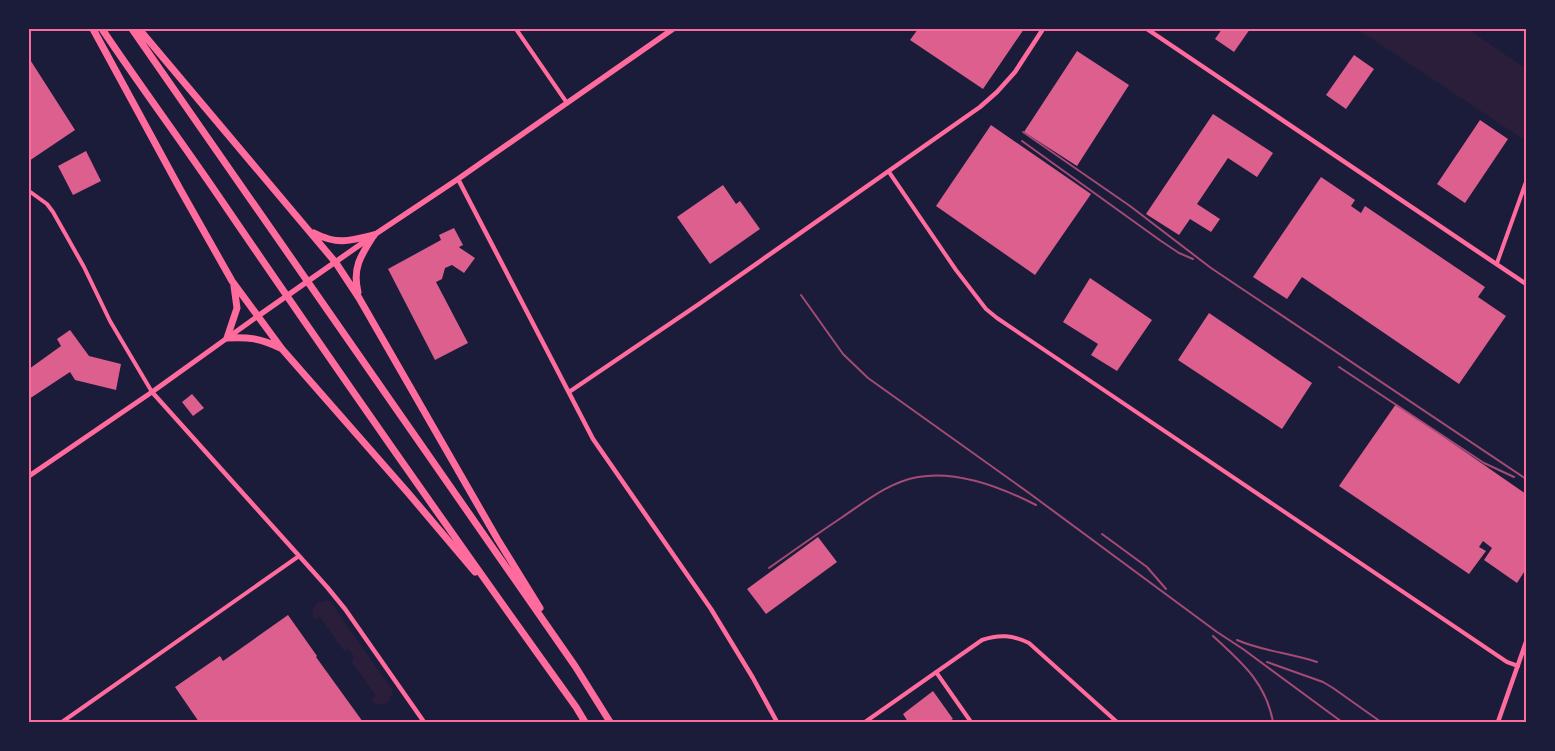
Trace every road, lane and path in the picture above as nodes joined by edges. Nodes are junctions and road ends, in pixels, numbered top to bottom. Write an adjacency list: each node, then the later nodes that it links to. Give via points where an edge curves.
1 (93, 29): 18 (highway)
2 (102, 29): 28 (highway)
3 (132, 29): 30 (highway)
4 (139, 29): 14 (highway)
5 (516, 29): 9 (street)
6 (673, 29): 9 (main road)
7 (1044, 29): 10 (street, via 997,92)
8 (1147, 29): 17 (street)
9 (567, 103): 11 (main road)
10 (889, 172): 25 (street); 31 (street, via 956,270 986,309 1003,323 1507,662)
11 (458, 179): 15 (main road); 25 (street)
12 (1526, 182): 17 (street)
13 (29, 191): 24 (street, via 53,212 110,321)
14 (311, 231): 15 (highway, via 326,240 338,242); 16 (highway)
15 (374, 235): 16 (main road); 20 (highway, via 362,253 356,272)
16 (336, 263): 20 (highway); 21 (main road)
17 (1497, 264): 19 (street)
18 (232, 280): 21 (highway); 22 (highway, via 237,308)
19 (1526, 284)
20 (360, 298): 30 (highway, via 498,540)
21 (258, 316): 22 (main road); 23 (highway)
22 (227, 338): 23 (highway, via 268,341); 24 (main road)
23 (282, 349): 28 (highway)
24 (152, 392): 26 (main road); 27 (street)
25 (569, 392): 37 (street, via 593,439 711,608)
26 (29, 476)
27 (300, 556): 33 (street); 34 (street, via 345,609)
28 (507, 611): 35 (highway)
29 (1526, 642): 31 (street)
30 (575, 666): 36 (highway)
31 (1518, 666): 41 (street)
32 (936, 672): 38 (street); 39 (street); 40 (street, via 982,640 996,636 1016,638 1029,643)
33 (62, 722)
34 (424, 722)
35 (585, 722)
36 (610, 722)
37 (777, 722)
38 (865, 722)
39 (971, 722)
40 (1117, 722)
41 (1498, 722)

